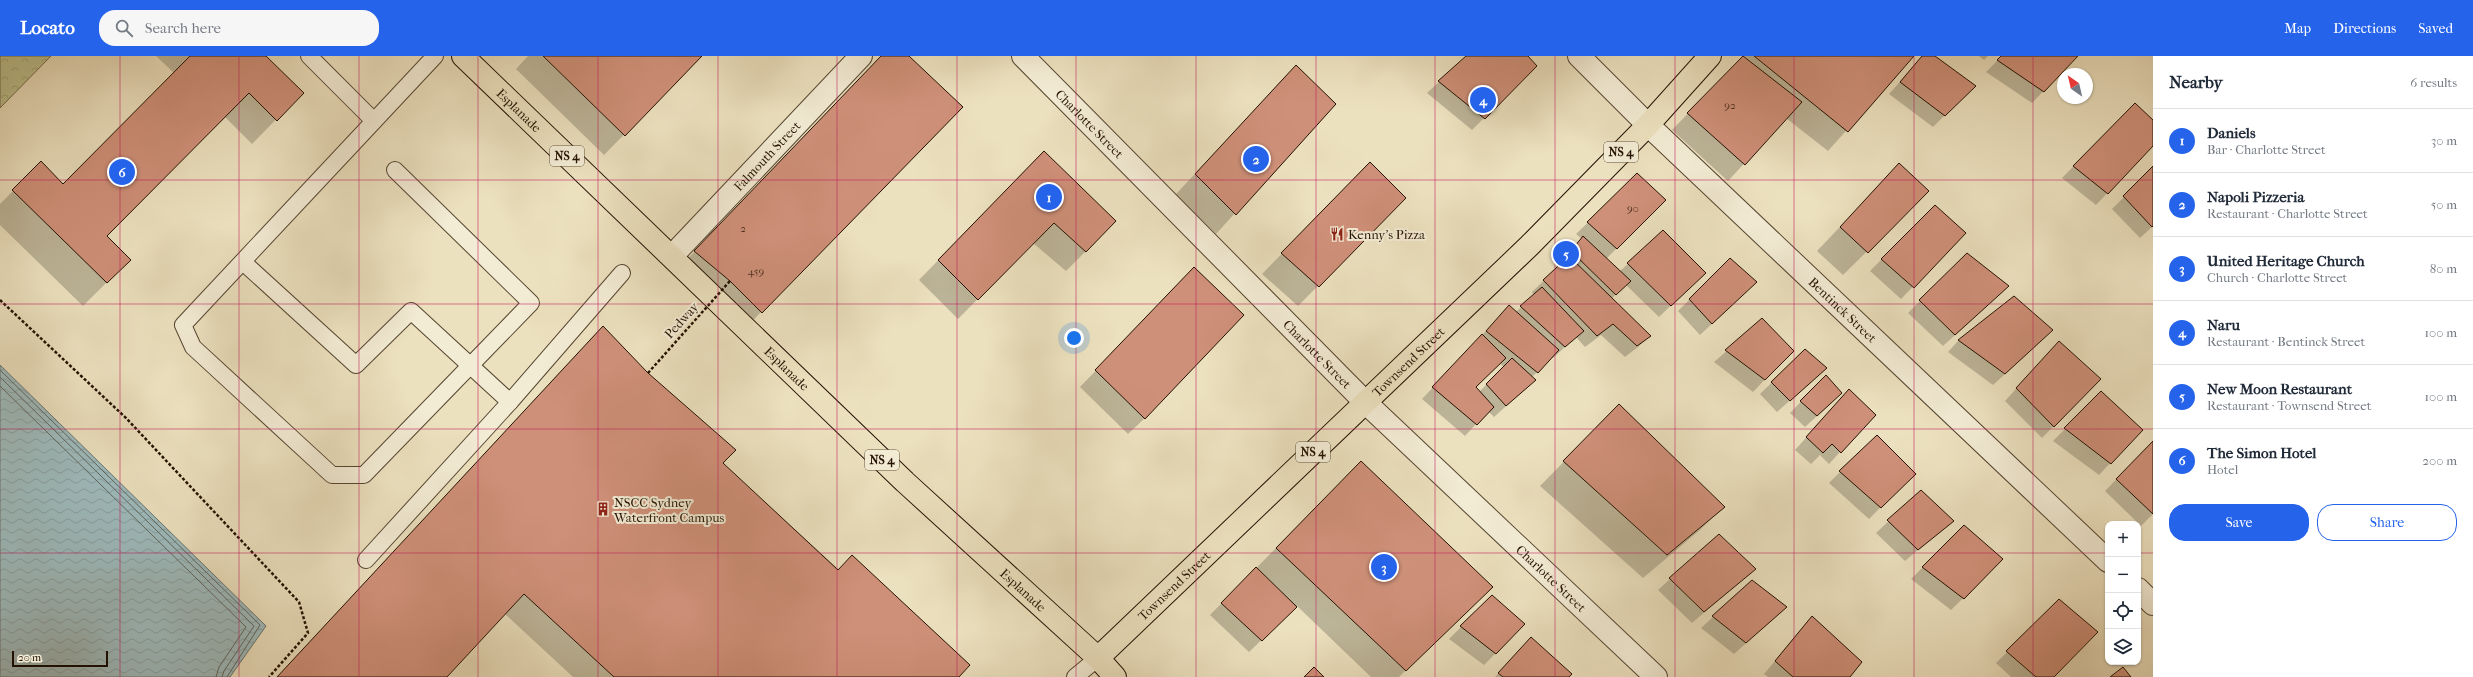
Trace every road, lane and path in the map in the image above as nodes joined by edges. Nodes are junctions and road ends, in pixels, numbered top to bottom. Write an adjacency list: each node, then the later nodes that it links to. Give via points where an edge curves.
1 (309, 56): 8 (lane)
2 (435, 56): 8 (lane)
3 (861, 56): 11 (street, Falmouth Street)
4 (1023, 56): 19 (street, Charlotte Street)
5 (1579, 56): 9 (street, Bentinck Street)
6 (1710, 56): 9 (main road, Townsend Street / NS 4)
7 (466, 57): 11 (main road, Esplanade / NS 4)
8 (374, 121): 12 (lane)
9 (1648, 125): 19 (main road, Townsend Street / NS 4, via 1529,246); 20 (street, Bentinck Street)
10 (395, 170): 16 (lane, via 532,303)
11 (672, 256): 24 (main road, Esplanade / NS 4, via 905,482)
12 (243, 262): 16 (lane, via 356,365 411,311); 16 (lane, via 183,326 193,348 332,475 364,475)
13 (622, 273): 18 (lane)
14 (730, 281): 17 (path, Pedway, bridge)
15 (0, 300): 25 (path, via 126,418 299,602 308,633)
16 (470, 366): 18 (lane)
17 (648, 373)
18 (510, 402): 21 (lane)
19 (1366, 402): 24 (main road, Townsend Street / NS 4); 28 (street, Charlotte Street)
20 (2105, 558)
21 (366, 560)
22 (2141, 592): 23 (street)
23 (2153, 604)
24 (1098, 658): 26 (lane); 27 (main road, Esplanade / NS 4)
25 (269, 677)
26 (1075, 677)
27 (1116, 677)
28 (1656, 677)

